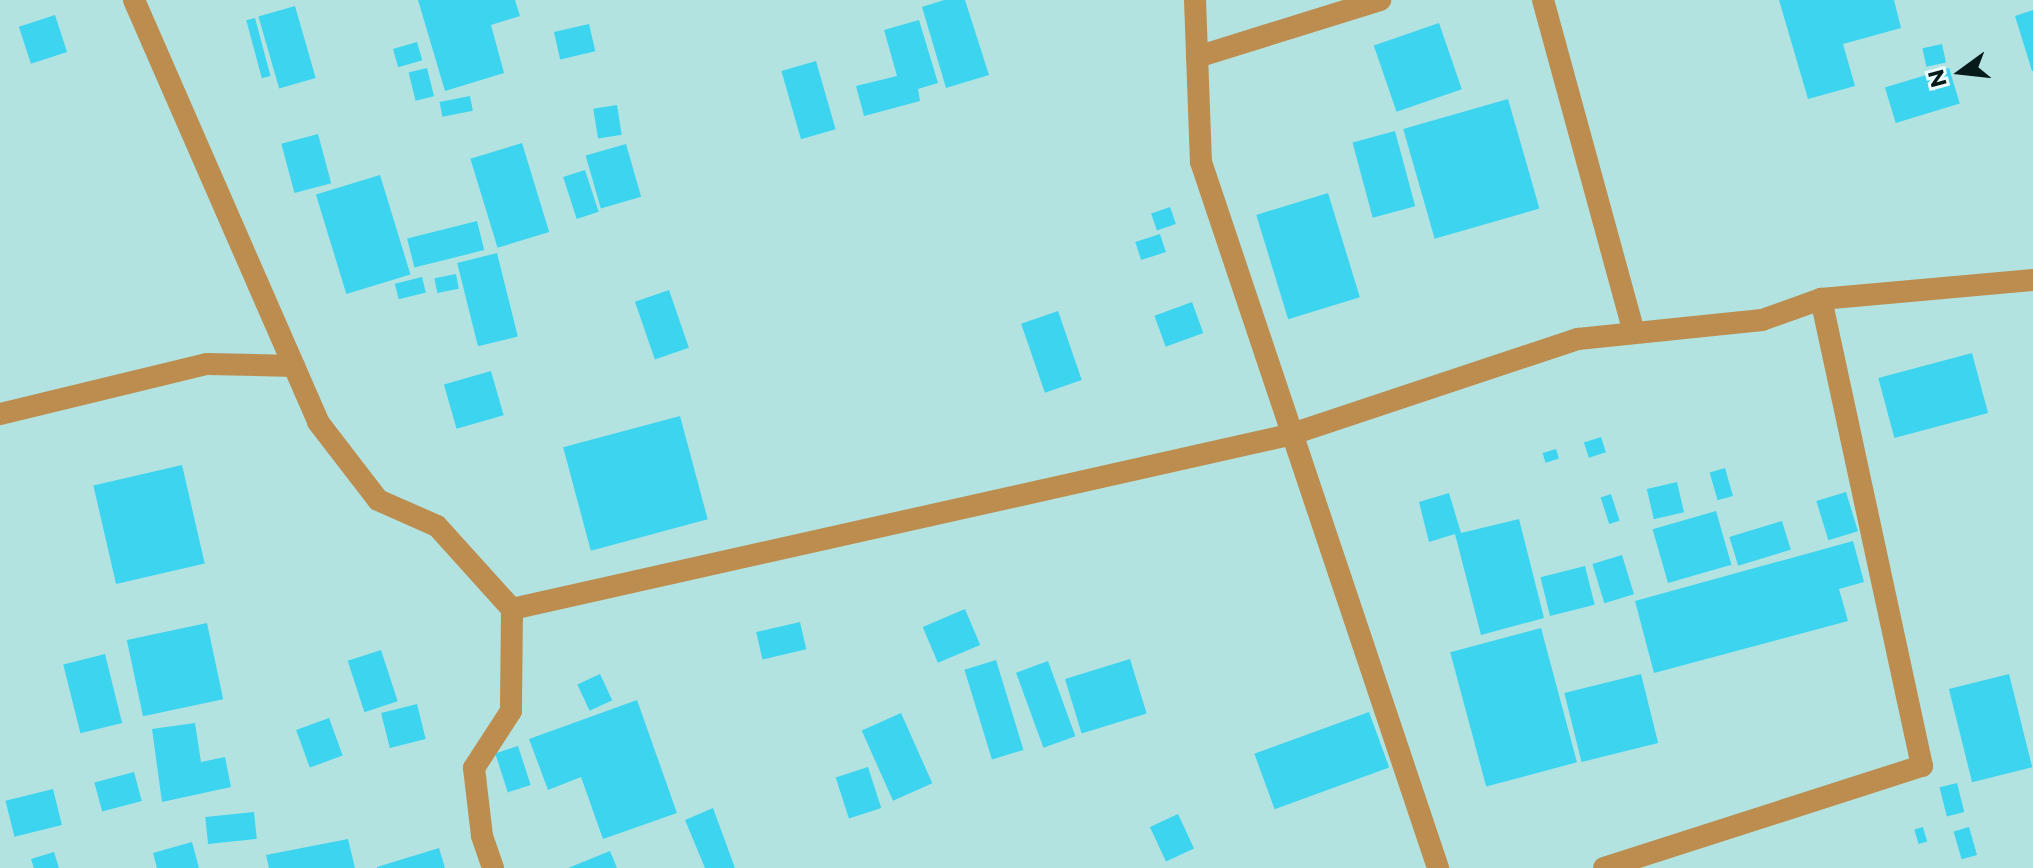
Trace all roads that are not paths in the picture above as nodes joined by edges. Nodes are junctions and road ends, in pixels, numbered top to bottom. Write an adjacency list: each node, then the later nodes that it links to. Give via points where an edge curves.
1 (134, 0): 9 (street)
2 (1195, 0): 5 (street)
3 (1380, 0): 5 (street)
4 (1543, 0): 8 (street)
5 (1197, 57): 11 (street, via 1201,162)
6 (2033, 280): 7 (street)
7 (1821, 299): 8 (street, via 1762,320); 15 (street, via 1922,766)
8 (1634, 333): 11 (street, via 1578,339)
9 (294, 366): 10 (street, via 207,364); 12 (street, via 318,422 378,500 437,526)
10 (0, 414)
11 (1289, 435): 12 (street); 14 (street)
12 (512, 609): 13 (street, via 511,711 474,768 482,836)
13 (493, 868)
14 (1438, 868)
15 (1604, 868)

